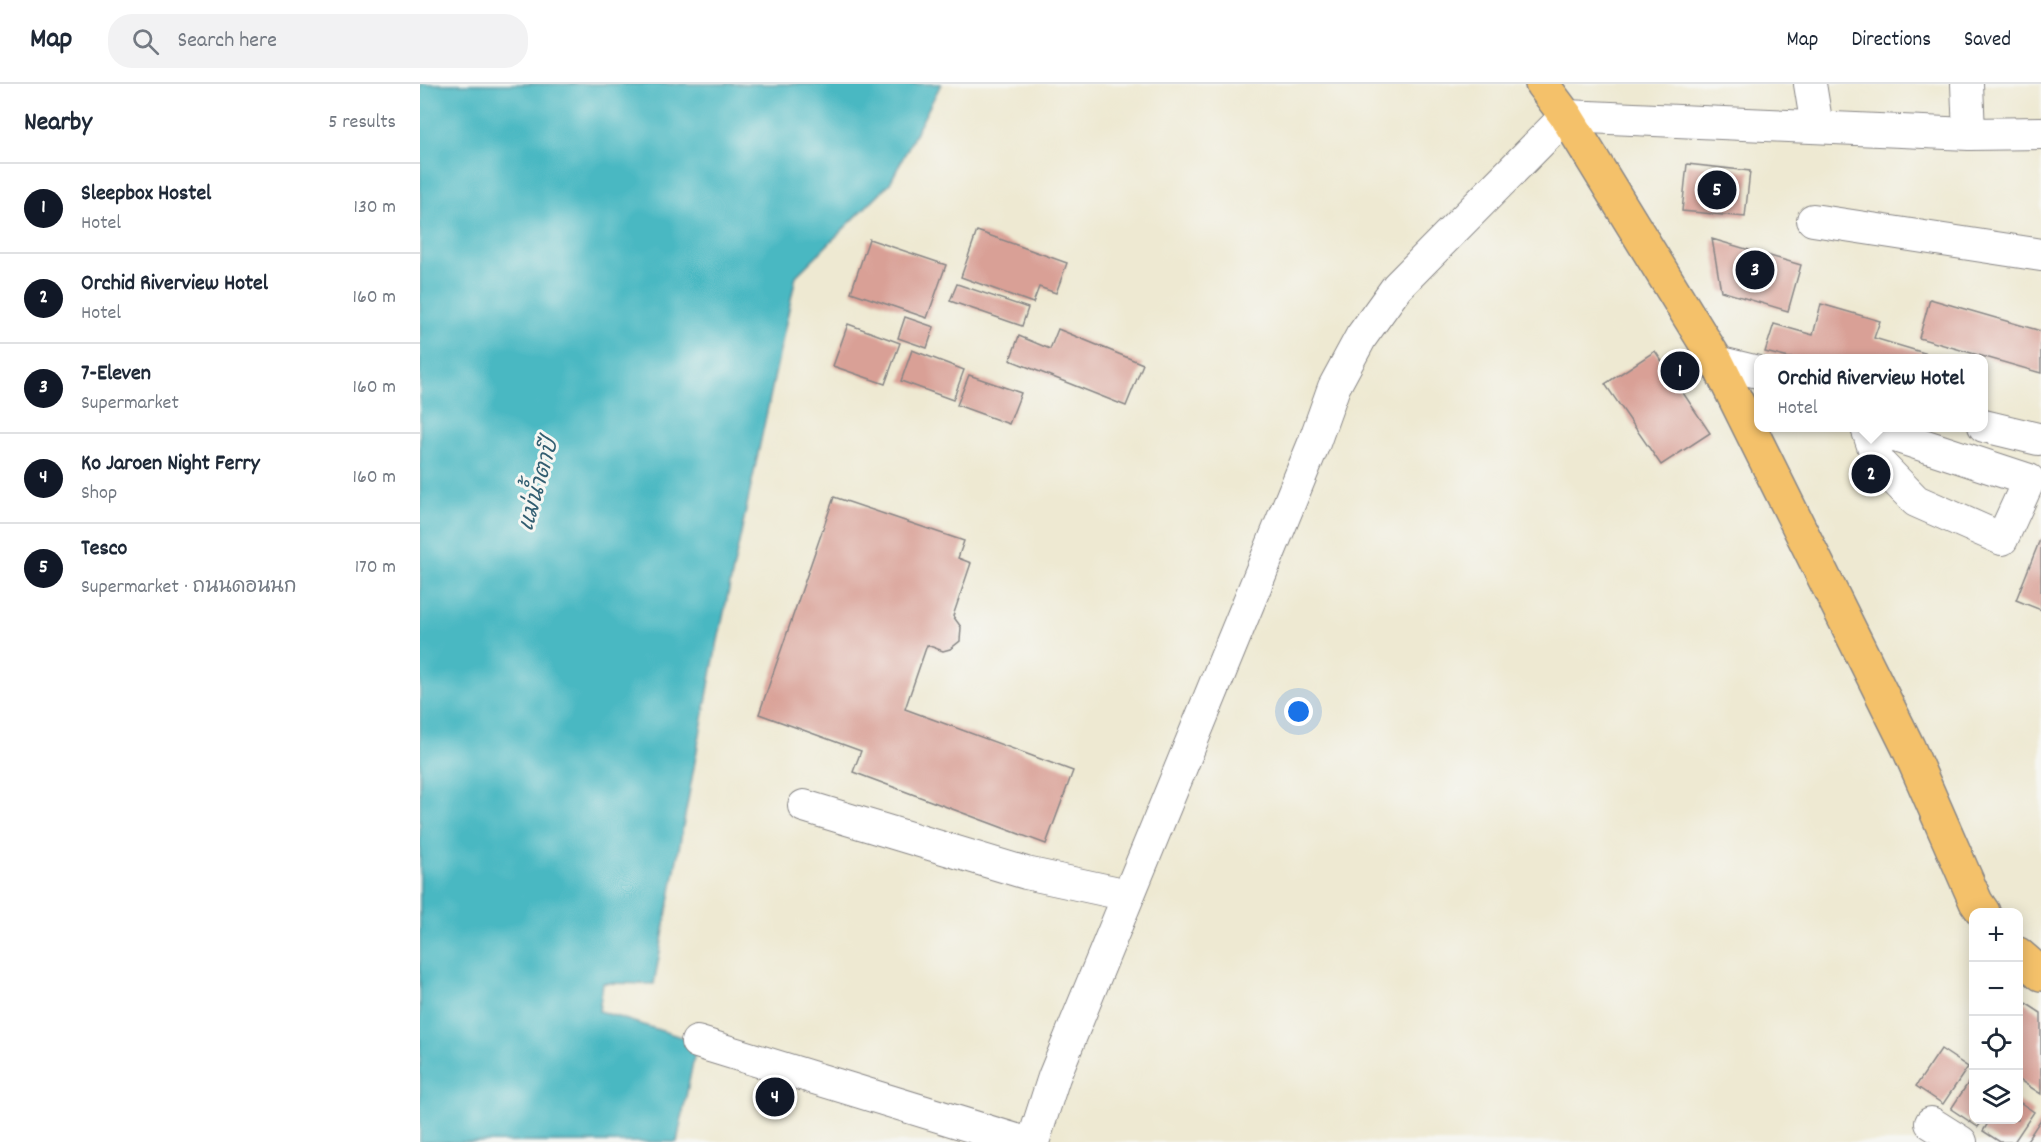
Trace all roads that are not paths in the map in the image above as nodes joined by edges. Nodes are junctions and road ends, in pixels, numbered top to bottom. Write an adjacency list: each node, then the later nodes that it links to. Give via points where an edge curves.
1 (1542, 84): 4 (main road)
2 (1810, 84): 5 (street)
3 (1966, 84): 7 (street)
4 (1566, 116): 5 (street); 10 (main road); 19 (street, via 1397,287 1360,337 1334,387)
5 (1817, 127): 7 (street)
6 (2041, 133): 7 (street)
7 (1970, 134)
8 (1813, 220): 9 (street)
9 (2041, 255)
10 (1717, 362): 11 (street); 12 (main road)
11 (1754, 371)
12 (1752, 418)
13 (1988, 427): 17 (street)
14 (1759, 432): 20 (main road)
15 (1870, 432): 16 (street, via 1879,463 1916,501 2002,539 2029,480)
16 (1881, 432)
17 (2038, 439)
18 (804, 806): 19 (street, via 1026,873)
19 (1128, 895): 26 (street, via 1054,1077)
20 (1980, 908)
21 (2023, 958): 22 (main road)
22 (2041, 974)
23 (697, 1042): 25 (street)
24 (1931, 1123): 27 (street)
25 (1023, 1142)
26 (1033, 1142)
27 (1960, 1142)

